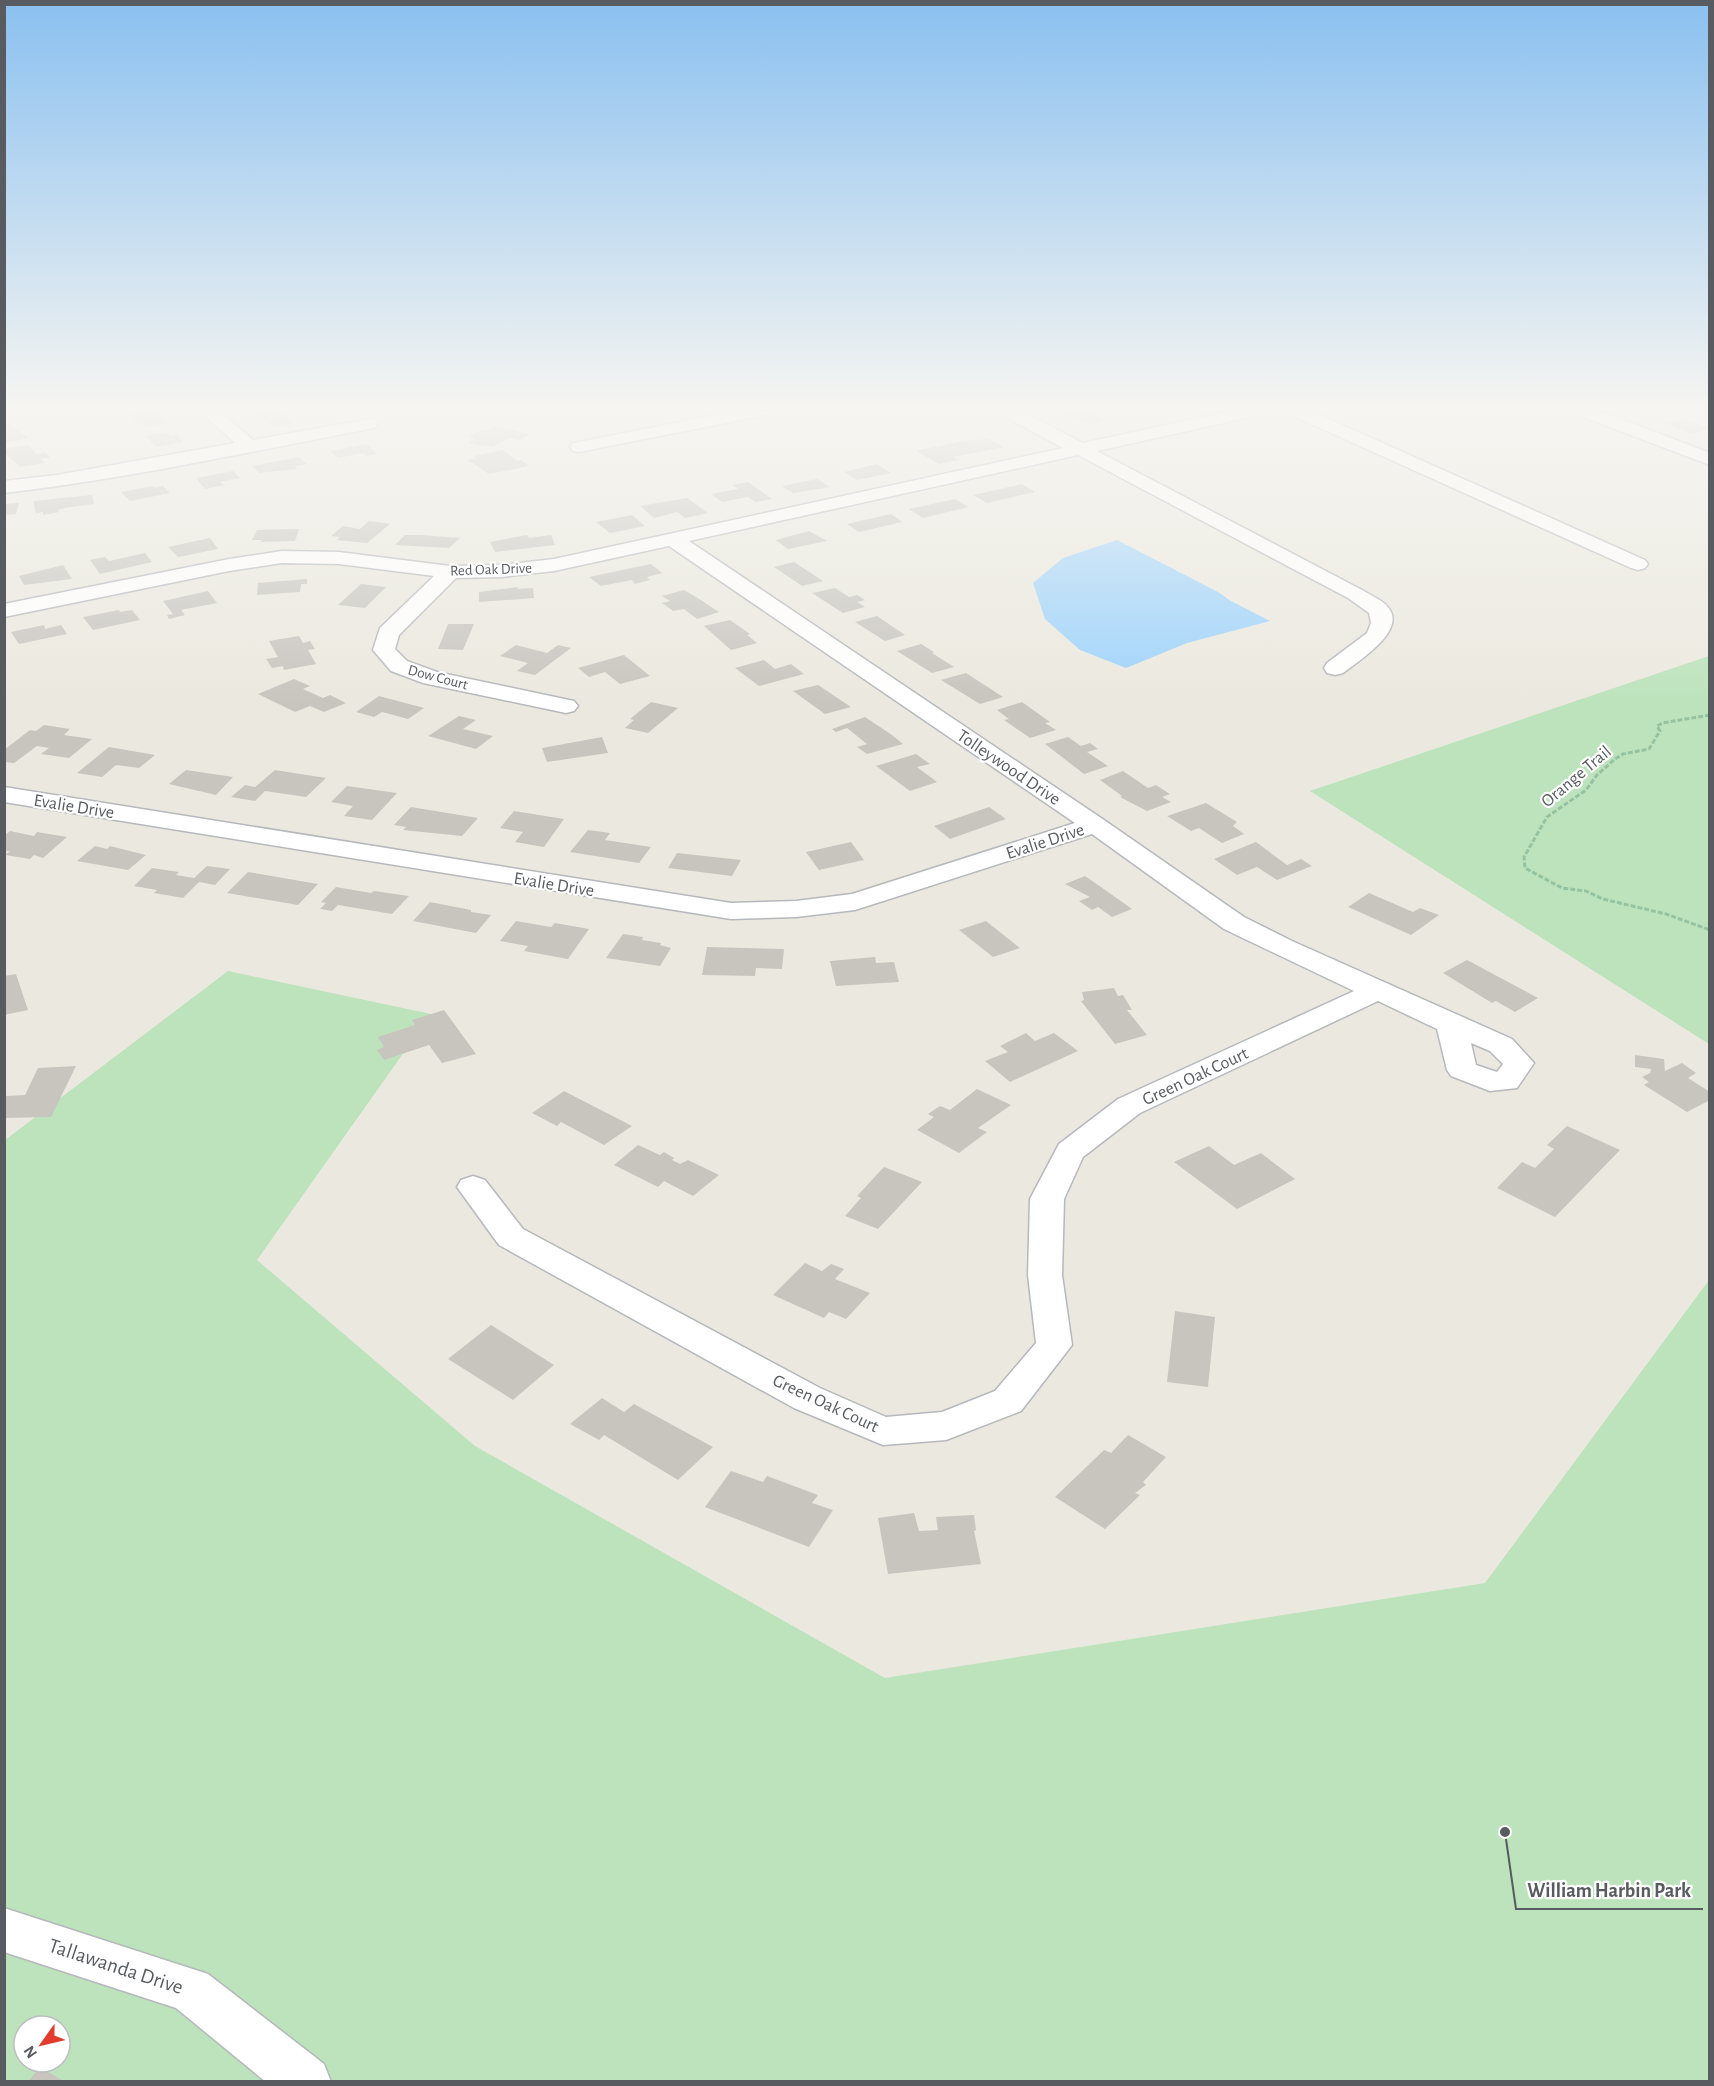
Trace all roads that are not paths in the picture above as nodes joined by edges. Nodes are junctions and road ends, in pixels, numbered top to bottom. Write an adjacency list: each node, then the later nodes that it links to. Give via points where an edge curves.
1 (815, 508): 4 (street, Red Oak Drive)
2 (1193, 508): 8 (street, via 1379,610 1382,623 1376,636)
3 (1514, 508): 5 (street)
4 (674, 540): 6 (street, Red Oak Drive, via 554,565); 11 (street, Tolleywood Drive)
5 (1638, 564)
6 (450, 572): 7 (street, Red Oak Drive, via 339,558 282,557); 9 (street, Dow Court, via 388,633 384,650 399,666 431,678)
7 (4, 611)
8 (1335, 668)
9 (566, 706)
10 (4, 794): 11 (street, Evalie Drive, via 731,911 855,902)
11 (1095, 825): 12 (street, Tolleywood Drive, via 1234,923)
12 (1379, 990): 13 (street, Tolleywood Drive); 14 (street, Green Oak Court, via 1129,1106 1070,1151 1047,1199 1046,1275 1054,1345 1008,1401 946,1426 883,1431 807,1398 511,1237)
13 (1451, 1024)
14 (473, 1187)
15 (4, 1930): 16 (street, Tallawanda Drive, via 191,1990)
16 (306, 2082)

